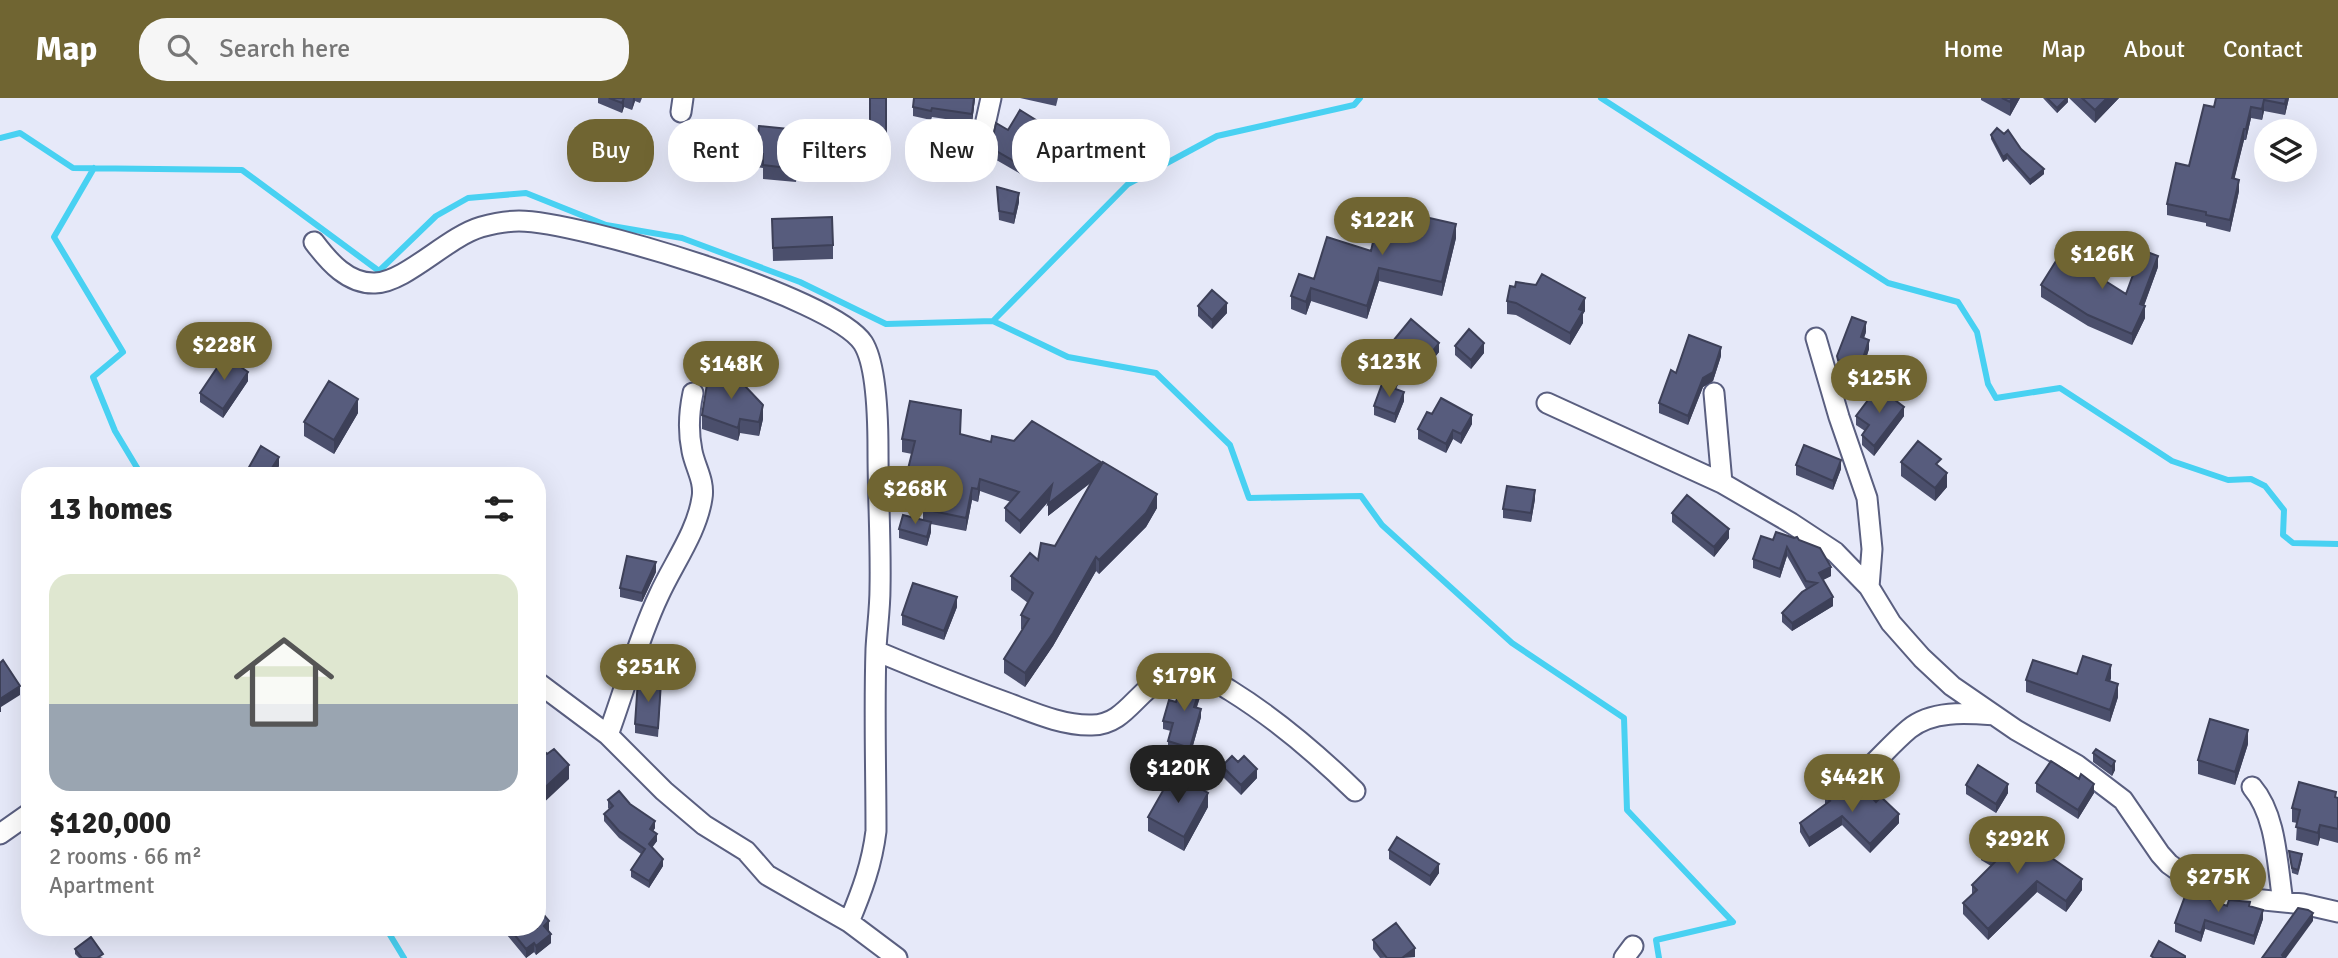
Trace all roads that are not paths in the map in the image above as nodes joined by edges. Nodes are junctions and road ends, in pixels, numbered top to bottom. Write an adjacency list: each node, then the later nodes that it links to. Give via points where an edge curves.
1 (991, 98): 2 (street)
2 (986, 119)
3 (314, 242): 10 (street, via 353,279 371,284 397,277 480,228 518,220 548,224 686,259 832,318 863,344 879,427)
4 (1816, 338): 9 (street, via 1867,498 1872,549)
5 (694, 393): 13 (street, via 690,439 702,482 700,509 657,597)
6 (1714, 393): 8 (street)
7 (1547, 403): 8 (street)
8 (1722, 483): 9 (street, via 1835,552)
9 (1869, 587): 12 (street, via 1891,623 1922,657 1952,686)
10 (876, 651): 16 (street, via 1028,710 1091,725 1118,718 1161,679 1199,673 1262,712); 21 (street, via 876,831 865,886)
11 (546, 689): 13 (street)
12 (1996, 715): 14 (street, via 1963,713 1920,723); 19 (street, via 2077,765 2123,800 2160,854 2194,882 2224,896)
13 (608, 735): 21 (street, via 664,791 704,825 746,851 767,875)
14 (1874, 763)
15 (2252, 787): 19 (street, via 2269,820)
16 (1355, 791)
17 (21, 819): 18 (street)
18 (0, 834)
19 (2283, 902): 20 (street)
20 (2338, 912)
21 (849, 922): 22 (street)
22 (897, 958)

